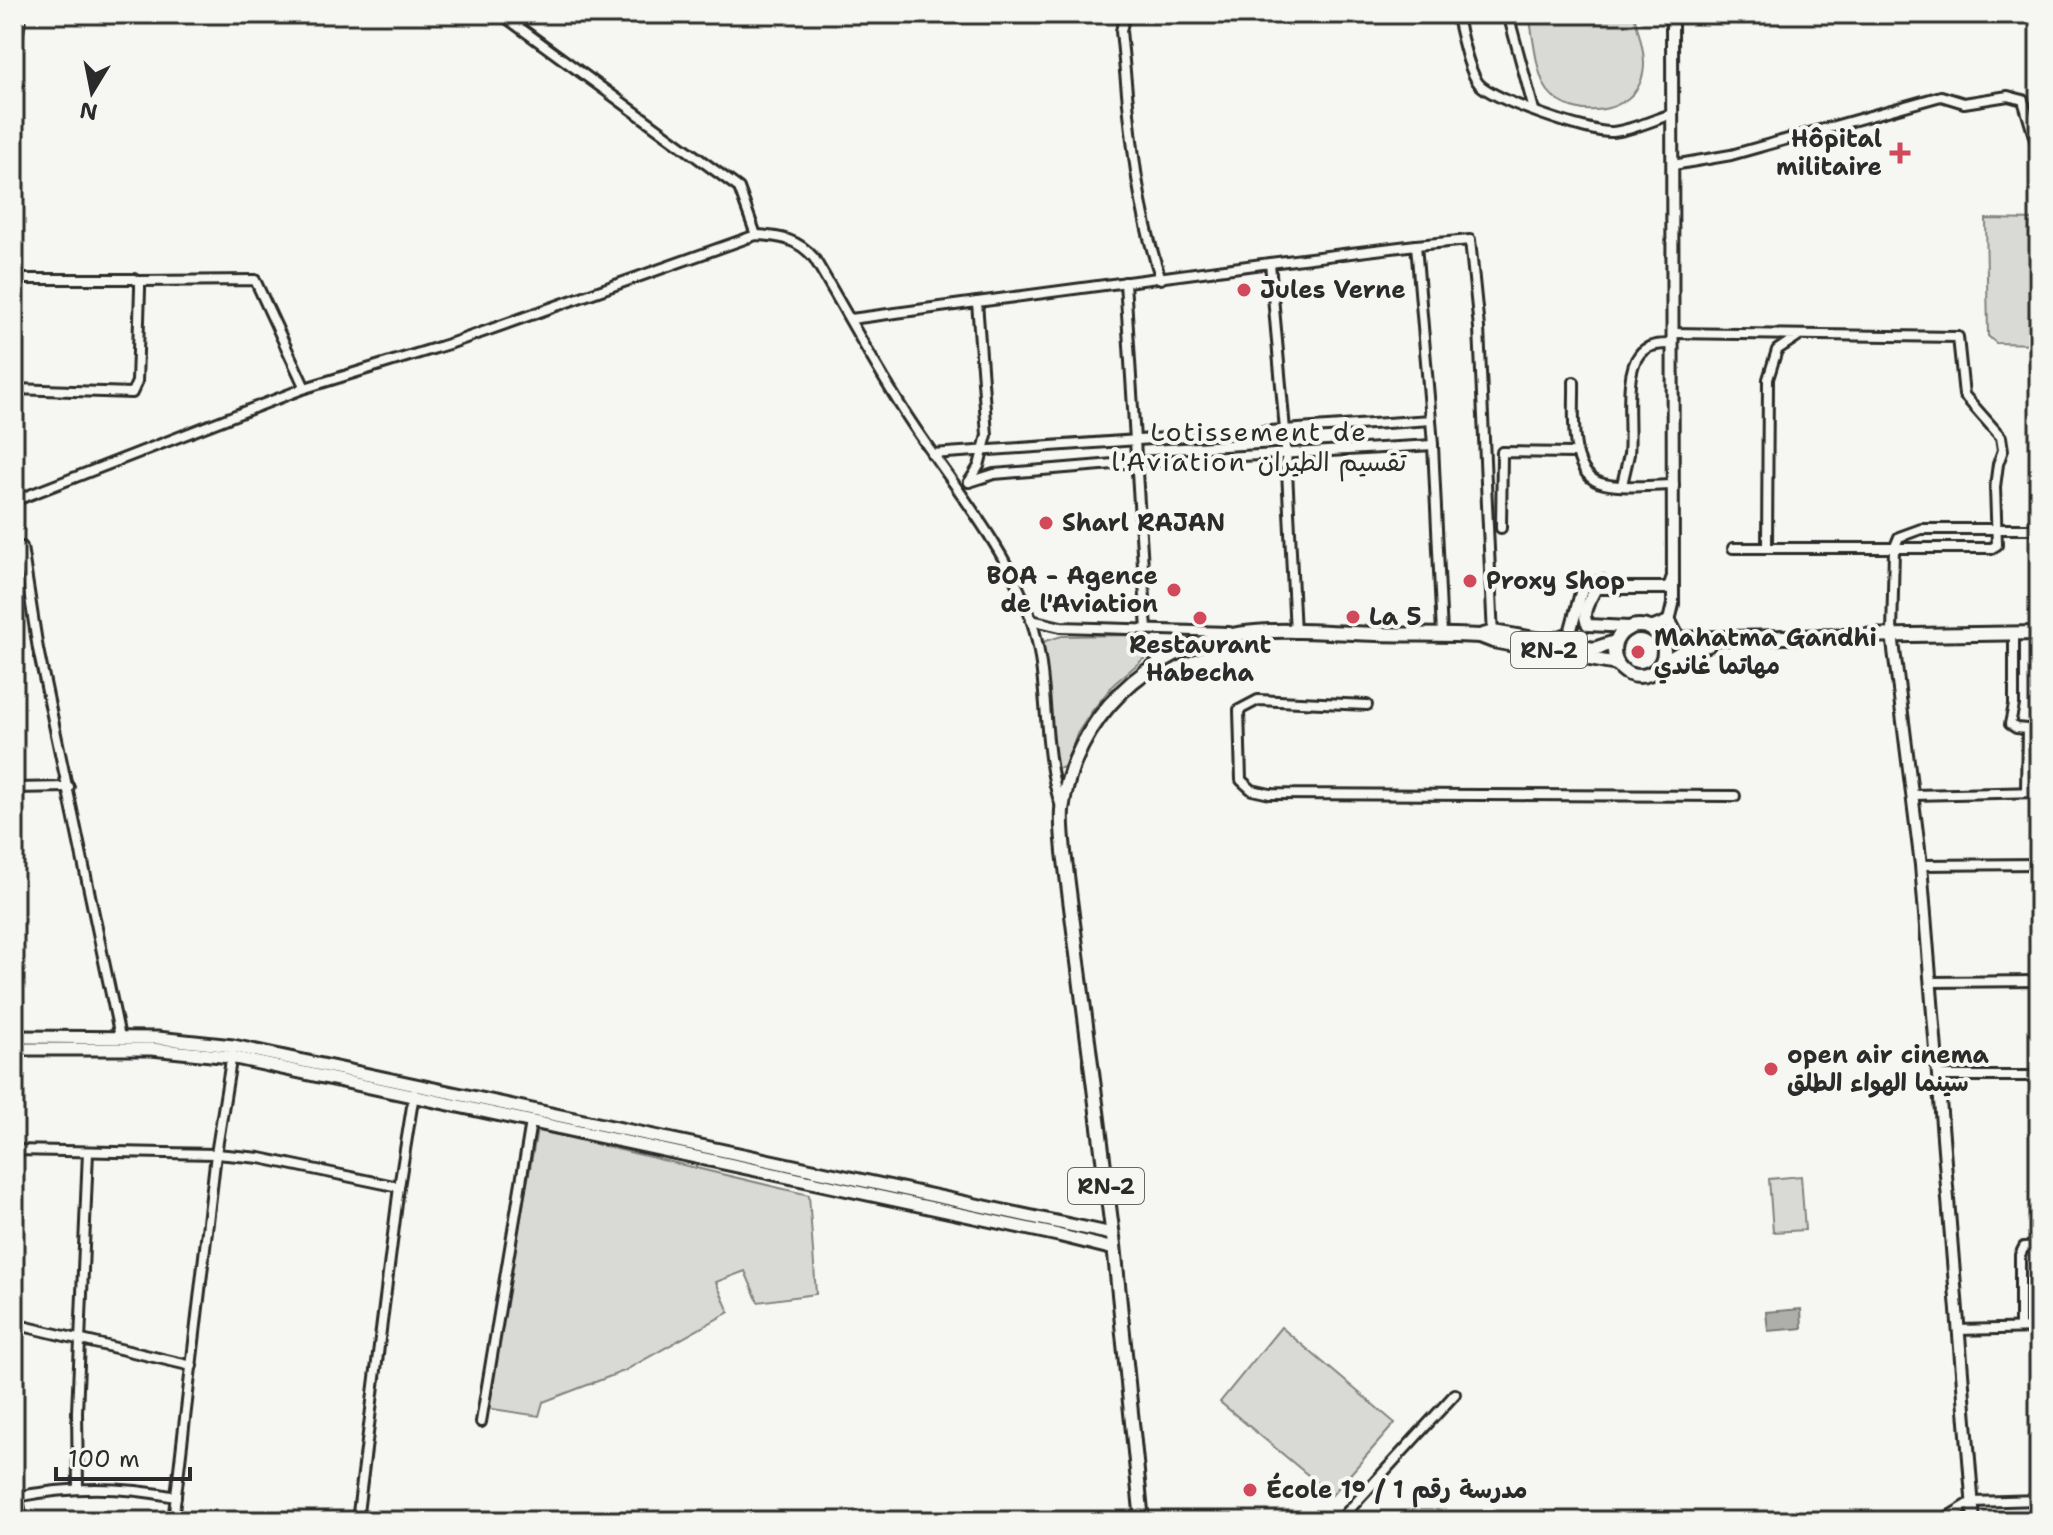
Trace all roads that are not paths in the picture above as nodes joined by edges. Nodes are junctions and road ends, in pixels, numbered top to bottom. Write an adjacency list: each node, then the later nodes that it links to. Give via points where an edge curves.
1 (21, 14): 7 (street)
2 (501, 14): 12 (street, via 739,188)
3 (1125, 14): 16 (street, via 1121,31 1138,198)
4 (1456, 14): 8 (street, via 1477,82 1498,97)
5 (1508, 14): 8 (street)
6 (1672, 14): 9 (street)
7 (14, 57)
8 (1534, 110): 9 (street, via 1603,132)
9 (1672, 114): 11 (street)
10 (2039, 153): 11 (street, via 2018,96 1964,103 1941,96 1731,155)
11 (1673, 165): 22 (street)
12 (756, 235): 20 (street, via 779,236 806,248); 24 (street, via 452,343)
13 (1416, 245): 14 (street); 26 (street); 59 (street, via 1470,240 1479,328)
14 (1270, 263): 16 (street); 27 (street)
15 (14, 279): 17 (street)
16 (1161, 279): 18 (street)
17 (138, 281): 24 (street, via 255,280); 25 (street, via 138,368 132,393)
18 (1125, 282): 19 (street); 28 (street)
19 (977, 302): 20 (street); 30 (street)
20 (851, 319): 32 (street)
21 (1798, 336): 22 (street); 41 (street, via 1958,337 1964,395 2001,437 1995,487); 45 (street, via 1777,350 1768,379)
22 (1673, 338): 36 (street, via 1647,348 1633,369 1629,454); 37 (street)
23 (1574, 382): 31 (street)
24 (305, 388): 39 (street)
25 (14, 389)
26 (1431, 420): 27 (street); 29 (street)
27 (1285, 430): 28 (street); 33 (street)
28 (1135, 439): 30 (street); 34 (street)
29 (1433, 445): 33 (street); 56 (street)
30 (985, 449): 32 (street); 35 (street)
31 (1575, 453): 36 (street, via 1592,479); 40 (street, via 1502,452)
32 (932, 454): 38 (street)
33 (1286, 455): 34 (street); 54 (street)
34 (1137, 462): 35 (street, via 994,474); 52 (street)
35 (969, 482): 38 (street)
36 (1622, 485): 37 (street)
37 (1674, 485): 47 (street)
38 (960, 491): 48 (street, via 1018,586)
39 (14, 501)
40 (1501, 528)
41 (1998, 529): 42 (street); 46 (street, via 1921,529 1899,537); 46 (street, via 1992,548)
42 (2039, 529)
43 (22, 547): 70 (street)
44 (1733, 548): 45 (street)
45 (1767, 548): 46 (street)
46 (1894, 549): 57 (street)
47 (1673, 577): 49 (street); 50 (street, via 1666,588 1596,588 1584,612 1588,625); 63 (street, via 1667,583 1599,581 1586,586 1573,629)
48 (1031, 620): 52 (street, via 1061,627); 76 (street, via 1048,753)
49 (1669, 621): 51 (street); 62 (main road)
50 (1629, 627): 51 (main road); 64 (main road, RN-2)
51 (1651, 628): 61 (main road)
52 (1147, 630): 53 (street)
53 (1240, 633): 54 (main road, RN-2); 76 (main road, RN-2, via 1171,654 1110,703 1082,747)
54 (1295, 633): 56 (main road, RN-2)
55 (2039, 633): 58 (main road, RN-2)
56 (1442, 634): 59 (main road, RN-2)
57 (1892, 634): 58 (main road, RN-2); 60 (main road, RN-2); 74 (street)
58 (2014, 634): 68 (street, via 2010,724)
59 (1489, 637): 63 (main road, RN-2); 65 (main road, RN-2)
60 (1749, 638): 62 (main road, RN-2); 66 (main road, RN-2, via 1686,649)
61 (1661, 639): 62 (main road, RN-2); 66 (main road)
62 (1678, 639)
63 (1548, 641): 64 (main road, RN-2, via 1594,649)
64 (1615, 642): 65 (main road, RN-2)
65 (1617, 664): 66 (main road, RN-2, via 1640,676)
66 (1660, 665)
67 (1367, 705): 75 (street, via 1258,700 1239,710 1241,780 1252,790 1270,794)
68 (2027, 729): 69 (street); 72 (street)
69 (2039, 729)
70 (69, 787): 71 (street); 82 (street)
71 (14, 788)
72 (2026, 792): 73 (street); 74 (street)
73 (2039, 792)
74 (1913, 795): 78 (street)
75 (1735, 796)
76 (1062, 811): 94 (main road, RN-2)
77 (2039, 864): 78 (street)
78 (1921, 865): 80 (street)
79 (2039, 981): 80 (street)
80 (1931, 982): 85 (street)
81 (14, 1037): 82 (main road)
82 (120, 1037): 84 (main road, via 183,1039)
83 (14, 1049): 84 (main road)
84 (232, 1051): 87 (main road); 91 (street)
85 (1940, 1076): 86 (street); 100 (street)
86 (2039, 1076)
87 (414, 1091): 88 (main road); 92 (main road); 93 (street)
88 (531, 1122): 92 (main road); 104 (street)
89 (14, 1150): 90 (street)
90 (88, 1152): 91 (street); 101 (street)
91 (216, 1154): 93 (street); 102 (street)
92 (802, 1174): 94 (main road); 96 (main road)
93 (399, 1187): 112 (street)
94 (1112, 1234): 96 (main road, RN-2)
95 (2039, 1246): 98 (street, via 2024,1247 2020,1255)
96 (1114, 1249): 113 (main road, RN-2)
97 (14, 1324): 101 (street)
98 (2020, 1328): 99 (street); 100 (street)
99 (2039, 1328)
100 (1958, 1330): 109 (street)
101 (81, 1339): 102 (street); 105 (street)
102 (192, 1366): 107 (street)
103 (1455, 1394): 114 (street)
104 (481, 1422)
105 (78, 1488): 106 (street); 107 (street)
106 (15, 1492): 110 (main road)
107 (176, 1497): 111 (street)
108 (2039, 1500): 109 (street)
109 (1972, 1502): 115 (street); 116 (street)
110 (21, 1521)
111 (173, 1521)
112 (357, 1521)
113 (1142, 1521)
114 (1339, 1521)
115 (1941, 1521)
116 (1974, 1521)

